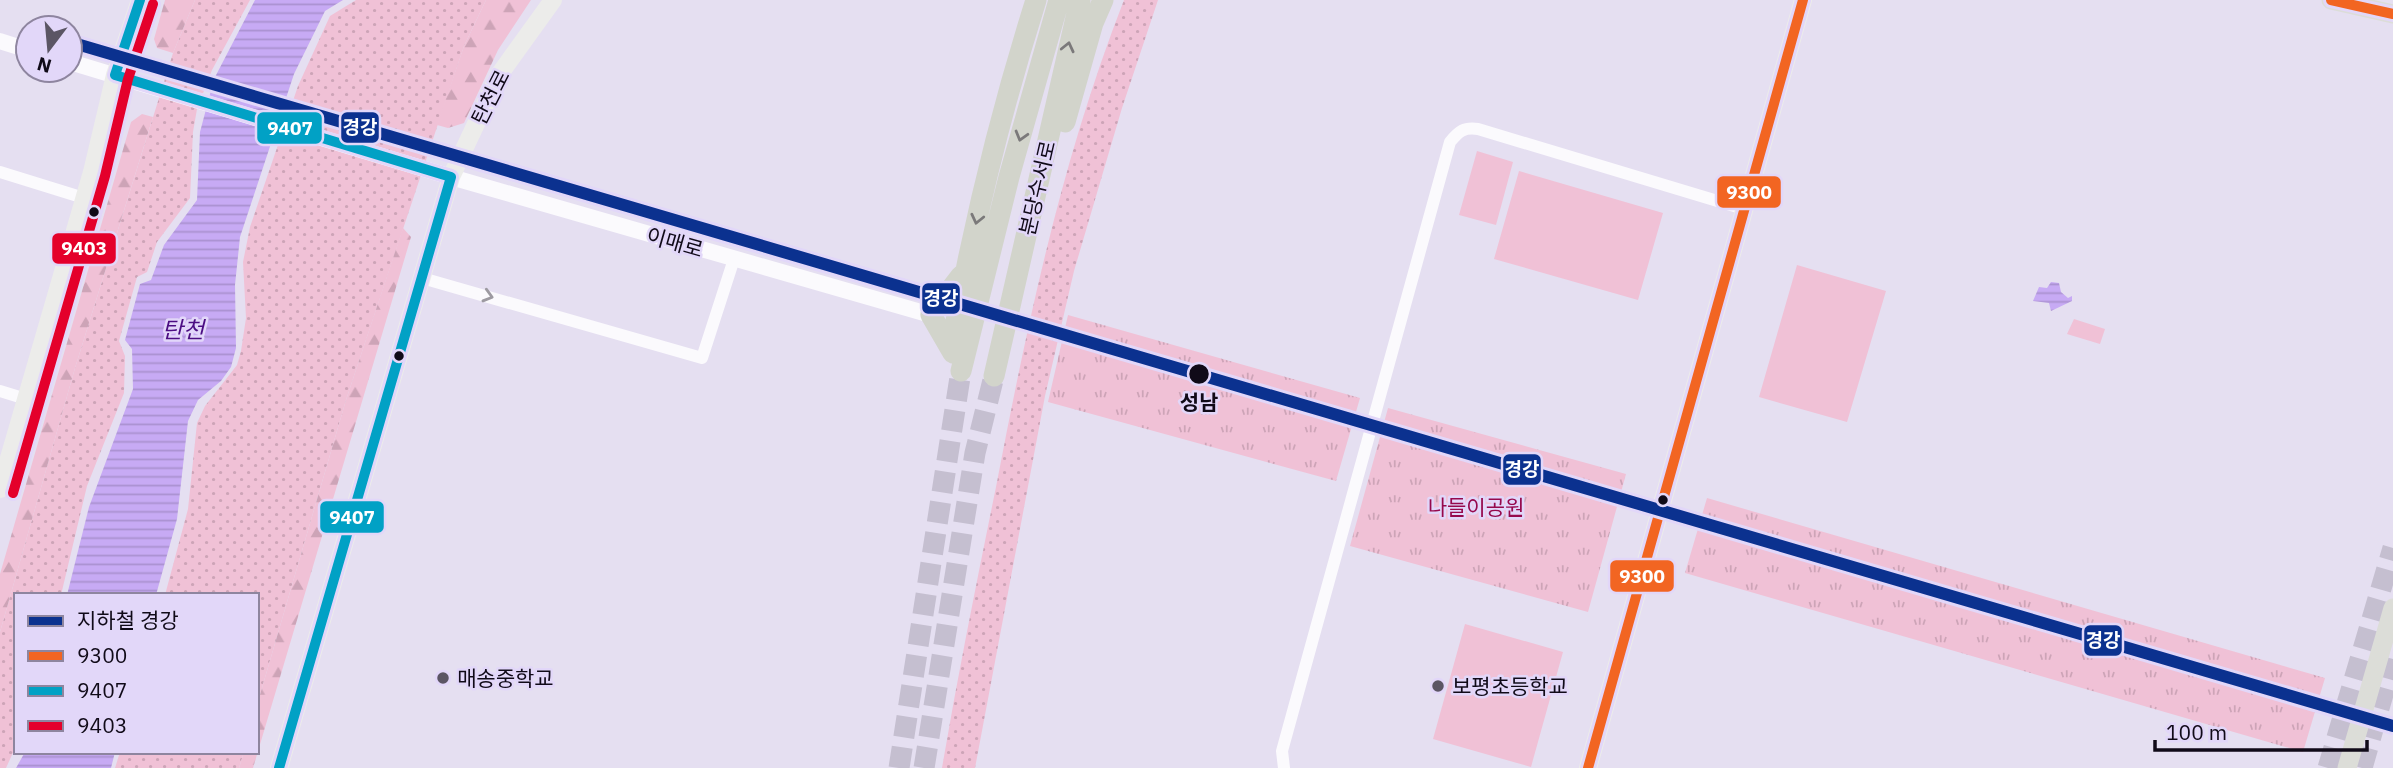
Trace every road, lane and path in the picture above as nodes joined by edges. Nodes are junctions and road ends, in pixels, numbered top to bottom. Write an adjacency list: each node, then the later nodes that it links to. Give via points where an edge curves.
1 (140, 0): 11 (main road)
2 (553, 0): 13 (main road, 탄천로, via 499,75)
3 (1036, 0): 17 (highway, one-way to 17, via 1007,92)
4 (1059, 0): 21 (highway, 분당수서로, one-way to 21, via 960,377)
5 (1080, 0): 19 (highway, 분당수서로, one-way to 5)
6 (1103, 0): 19 (highway)
7 (1803, 0): 15 (main road)
8 (2331, 0): 9 (main road)
9 (2393, 14)
10 (84, 66): 11 (street)
11 (115, 75): 13 (street, 이매로); 14 (main road)
12 (0, 172): 14 (street)
13 (451, 177): 16 (street, 이매로); 18 (main road, 탄천로)
14 (84, 198): 24 (main road)
15 (1744, 209): 28 (street, via 1467,127 1458,132 1450,142 1282,751); 29 (main road)
16 (734, 260): 18 (street, one-way to 16, via 702,358); 20 (street, 이매로)
17 (966, 264): 20 (highway, via 958,283); 21 (highway)
18 (422, 278): 27 (main road, 탄천로)
19 (1013, 295): 22 (highway, 분당수서로)
20 (931, 315): 21 (highway)
21 (951, 348)
22 (993, 376)
23 (0, 391): 24 (street)
24 (26, 399): 25 (main road)
25 (0, 489)
26 (2393, 608): 30 (main road)
27 (279, 768)
28 (1284, 768)
29 (1588, 768)
30 (2347, 768)

